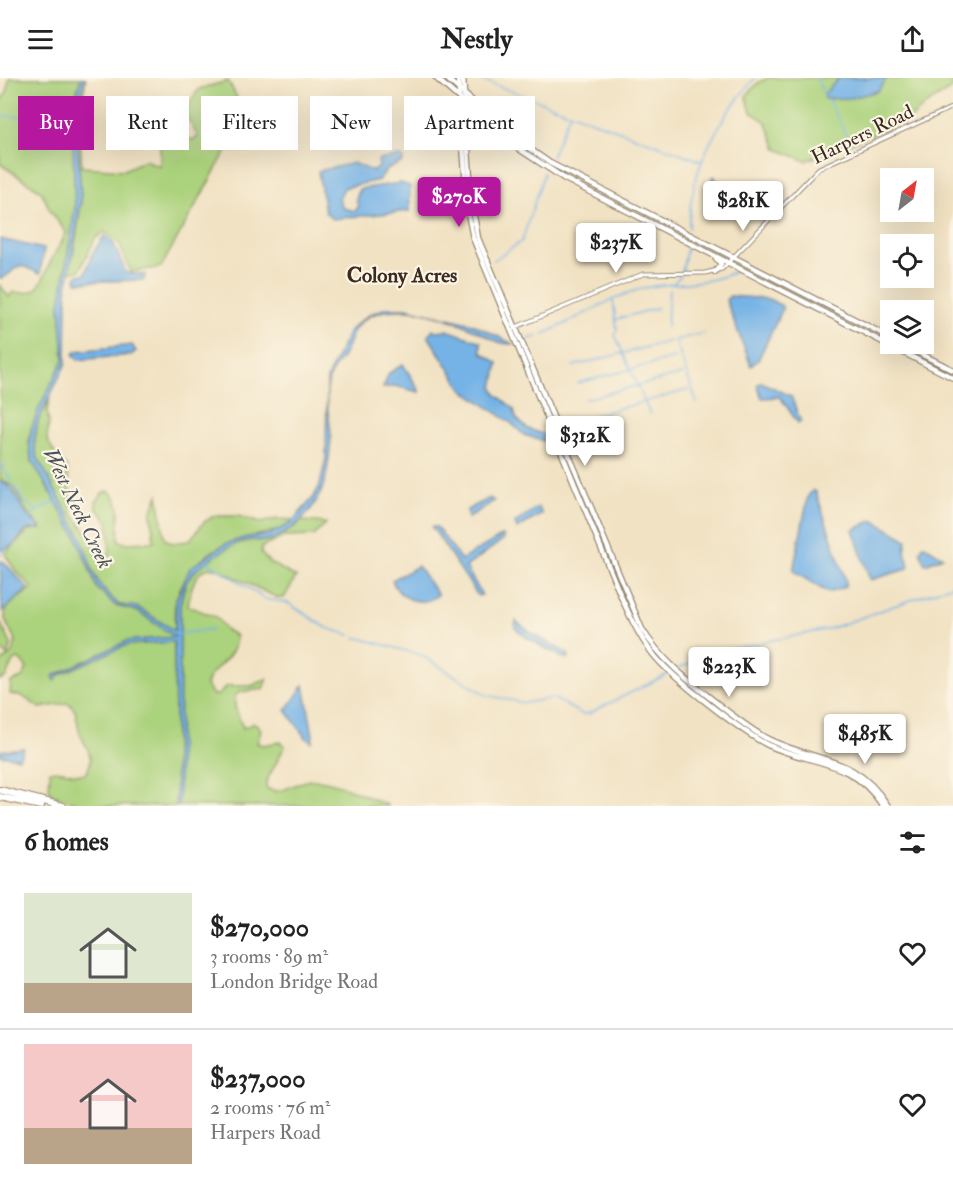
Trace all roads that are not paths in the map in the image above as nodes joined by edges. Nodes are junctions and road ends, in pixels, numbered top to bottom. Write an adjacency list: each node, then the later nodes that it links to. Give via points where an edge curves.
1 (436, 78): 5 (main road)
2 (446, 78): 4 (main road)
3 (460, 78): 4 (main road)
4 (461, 92): 6 (main road); 12 (main road, via 542,158)
5 (456, 96)
6 (461, 96)
7 (953, 107): 12 (street, Harpers Road, via 819,168)
8 (465, 150): 14 (main road, via 475,244)
9 (468, 150): 14 (main road, via 476,230)
10 (520, 150): 11 (main road)
11 (694, 244): 12 (main road); 13 (main road, via 720,261 721,268)
12 (732, 260): 13 (street, Harpers Road); 15 (main road); 18 (main road)
13 (716, 272): 14 (street, via 643,274)
14 (512, 328): 23 (main road, via 620,594 651,652 667,669 759,740 841,768 866,786); 24 (main road, via 633,613 659,654 752,730 780,745 847,766 868,781)
15 (880, 334)
16 (921, 354): 17 (main road)
17 (953, 370)
18 (953, 378)
19 (0, 790): 22 (highway)
20 (0, 797): 21 (highway)
21 (40, 806)
22 (63, 806)
23 (883, 806)
24 (888, 806)

